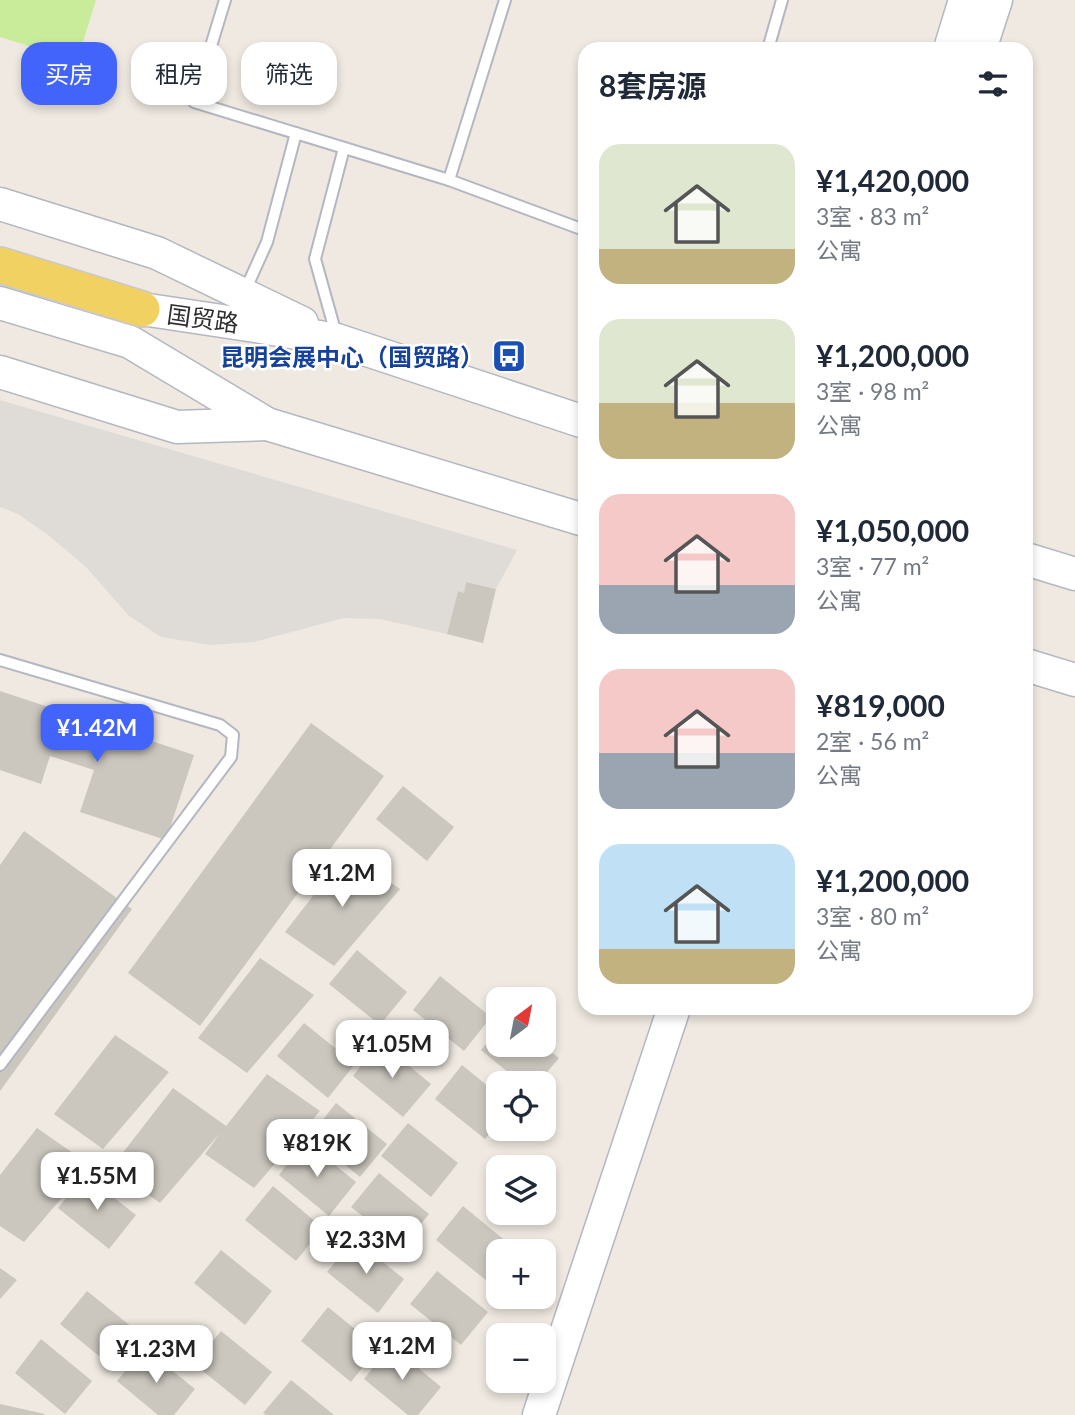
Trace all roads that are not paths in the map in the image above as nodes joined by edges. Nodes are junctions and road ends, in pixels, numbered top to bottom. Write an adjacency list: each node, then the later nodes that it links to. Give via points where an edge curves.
1 (225, 0): 9 (lane, via 194,102)
2 (505, 0): 11 (lane)
3 (782, 0): 6 (lane)
4 (965, 0): 7 (main road)
5 (996, 0): 8 (main road)
6 (770, 42)
7 (952, 42)
8 (982, 42)
9 (296, 134): 10 (lane); 15 (lane, via 268,242)
10 (344, 148): 11 (lane); 18 (lane, via 315,259)
11 (449, 180): 13 (lane)
12 (0, 204): 15 (main road, via 157,253)
13 (578, 228)
14 (0, 265): 17 (main road)
15 (243, 295): 18 (main road)
16 (0, 303): 21 (main road, via 130,342)
17 (142, 309): 18 (main road, 国贸路)
18 (337, 340): 20 (main road, 国贸路)
19 (0, 372): 21 (main road, via 177,427)
20 (578, 420)
21 (267, 424): 22 (main road)
22 (578, 518)
23 (1033, 561): 24 (main road)
24 (1075, 574)
25 (0, 660): 29 (lane, via 220,725 233,735 231,757)
26 (1033, 667): 27 (main road)
27 (1075, 680)
28 (672, 1015): 30 (main road)
29 (0, 1065)
30 (539, 1415)

